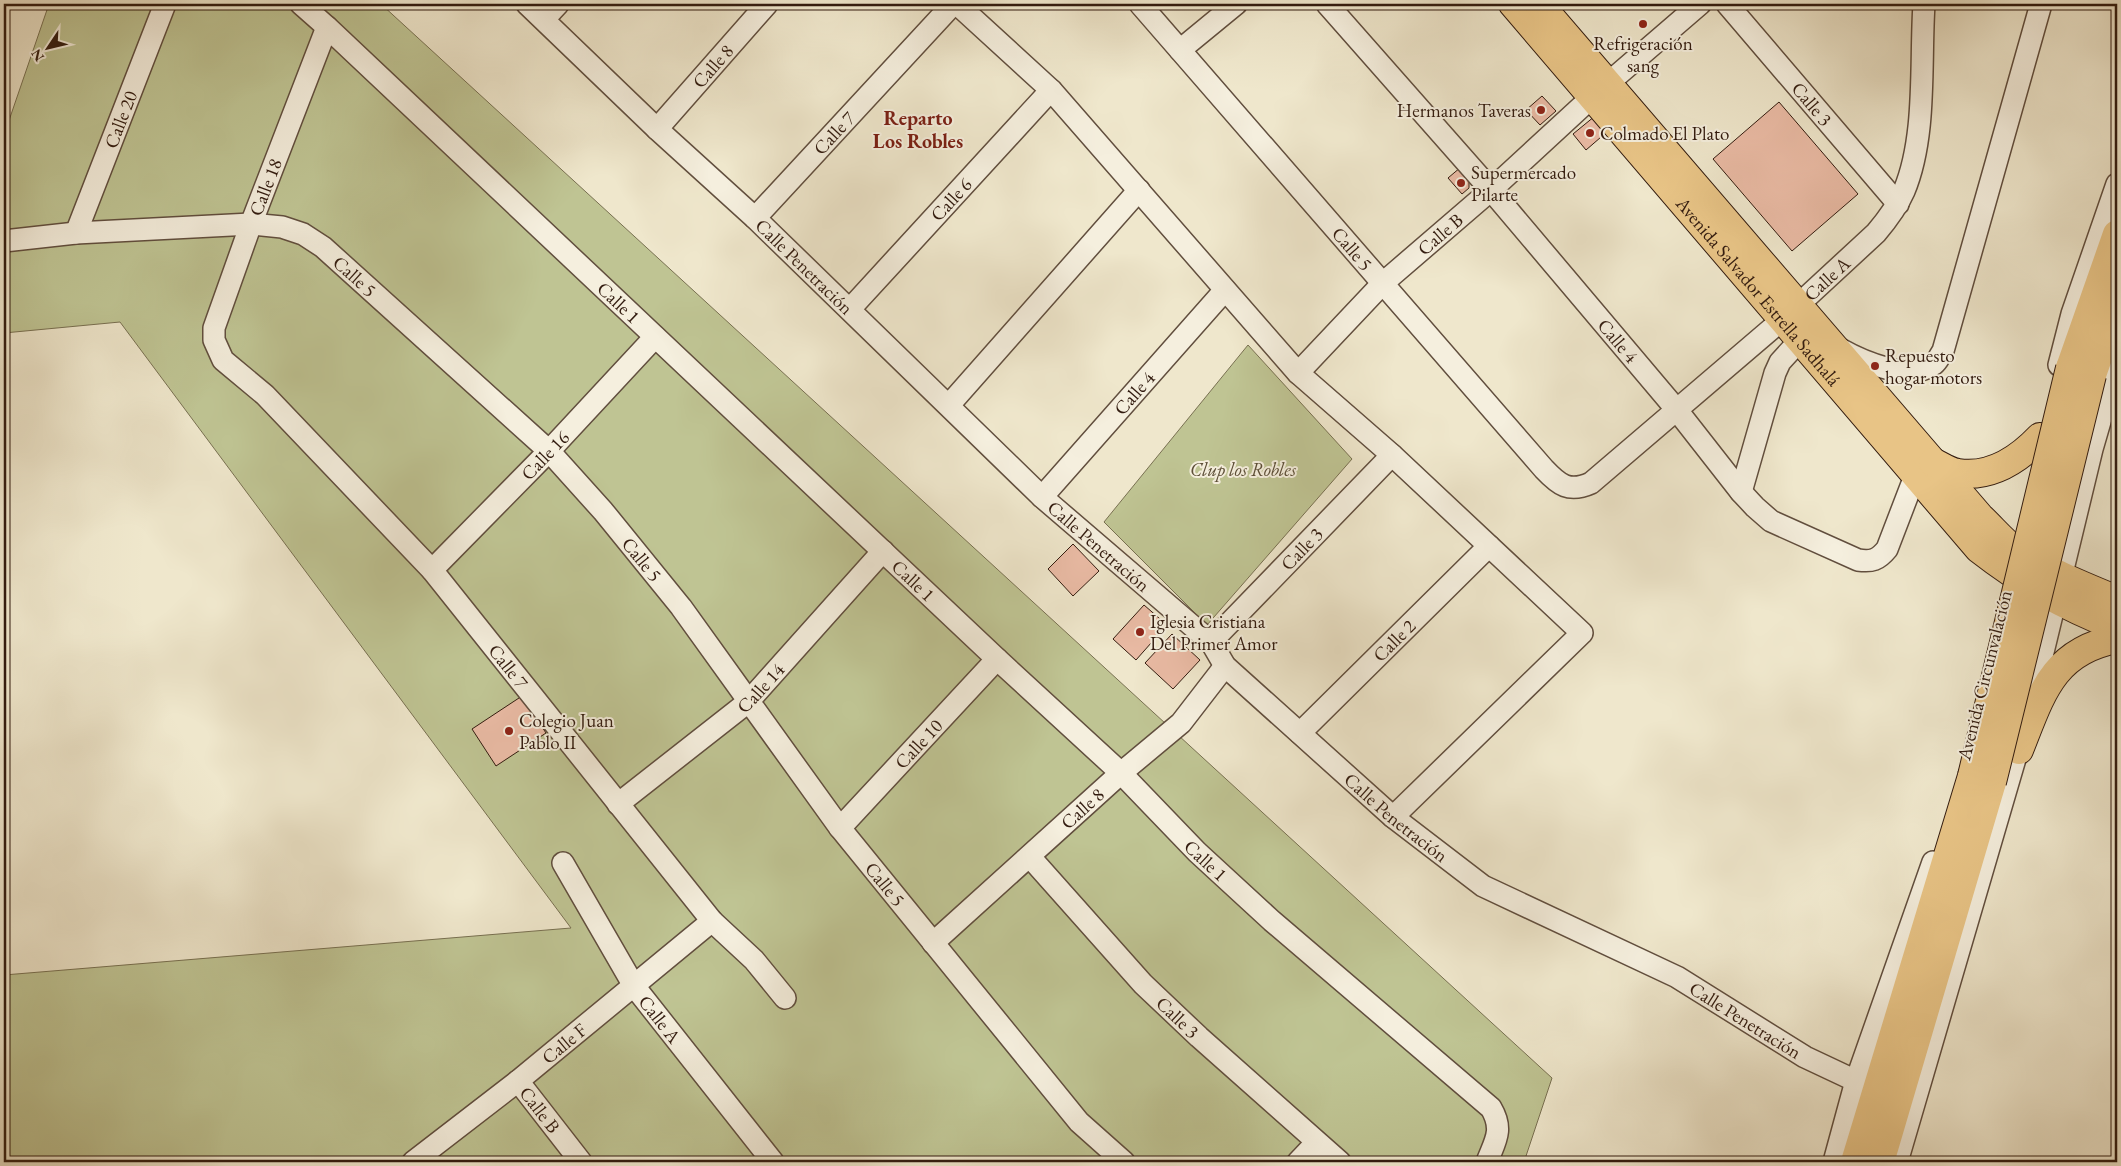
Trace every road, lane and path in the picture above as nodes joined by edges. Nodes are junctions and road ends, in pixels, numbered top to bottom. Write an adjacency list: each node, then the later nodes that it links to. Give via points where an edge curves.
1 (165, 4): 29 (street, Calle 20)
2 (301, 4): 18 (street, Calle 1)
3 (527, 4): 17 (street, Calle Penetración)
4 (558, 4): 17 (street)
5 (767, 4): 22 (street, Calle 8)
6 (953, 4): 27 (street, Calle 7)
7 (957, 4): 20 (street)
8 (1140, 4): 19 (street, Calle 5)
9 (1236, 4): 19 (street)
10 (1327, 4): 25 (street, Calle 4)
11 (1513, 4): 21 (main road, Avenida Salvador Estrella Sadhalá)
12 (1539, 4): 21 (main road, Avenida Salvador Estrella Sadhalá)
13 (1700, 4): 21 (street, Calle B)
14 (1727, 4): 26 (street, Calle 3)
15 (2041, 4): 38 (street, via 1943,351 1935,363 1921,370 1908,371 1873,365)
16 (1919, 8): 26 (street, Calle A, via 1921,98 1917,139)
17 (544, 19): 22 (street, Calle Penetración)
18 (327, 26): 28 (street, Calle 18); 37 (street, Calle 1)
19 (1180, 50): 32 (street, Calle 5)
20 (1051, 90): 24 (street); 35 (street, Calle 6)
21 (1599, 91): 25 (street, Calle B); 36 (main road, Avenida Salvador Estrella Sadhalá)
22 (657, 129): 27 (street, Calle Penetración)
23 (2117, 184): 45 (street, Avenida Circunvalación, via 2072,314)
24 (1139, 190): 33 (street); 43 (street)
25 (1491, 190): 32 (street, Calle B); 44 (street, Calle 4)
26 (1898, 204): 36 (street, Calle A, via 1876,233)
27 (756, 218): 35 (street, Calle Penetración)
28 (251, 224): 29 (street, Calle 5); 39 (street, Calle 18, via 214,328); 46 (street, Calle 5, via 282,227 303,234 323,247)
29 (76, 233): 31 (street, Calle 5)
30 (2117, 234): 41 (main road, Avenida Circunvalación)
31 (4, 241)
32 (1383, 284): 42 (street, Calle B); 49 (street, Calle 5, via 1544,469)
33 (1225, 290): 42 (street); 51 (street, Calle 4)
34 (2117, 303): 41 (main road, Avenida Circunvalación)
35 (850, 308): 43 (street, Calle Penetración)
36 (1794, 321): 38 (main road, Avenida Salvador Estrella Sadhalá); 44 (street, Calle A); 48 (main road, Avenida Salvador Estrella Sadhalá); 50 (street, via 1775,373)
37 (655, 337): 46 (street, Calle 16); 53 (street, Calle 1)
38 (1833, 346): 48 (main road, Avenida Salvador Estrella Sadhalá)
39 (217, 351): 55 (street, Calle 7, via 230,367 264,394)
40 (2117, 363): 56 (street, via 2092,449)
41 (2081, 371): 67 (main road, Avenida Circunvalación, bridge)
42 (1298, 373): 47 (street)
43 (949, 406): 51 (street, Calle Penetración)
44 (1676, 408): 49 (street, Calle A, via 1591,483 1580,488); 50 (street, Calle 4)
45 (2040, 437): 48 (main road, via 2022,456 1995,470 1957,473); 54 (street, Avenida Circunvalación)
46 (549, 452): 55 (street, Calle 16); 63 (street, Calle 5, via 603,511 680,607)
47 (1392, 455): 52 (street); 60 (street, Calle 3)
48 (1924, 469): 50 (street, Calle 4, via 1887,549 1870,562 1858,560 1771,521); 54 (main road, Avenida Salvador Estrella Sadhalá, via 1979,549)
49 (1568, 487)
50 (1741, 492)
51 (1042, 497): 60 (street, Calle Penetración)
52 (1489, 546): 64 (street, Calle 2); 69 (street, via 1582,633)
53 (883, 551): 61 (street, Calle 1); 63 (street, Calle 14)
54 (2012, 562): 56 (main road, Avenida Salvador Estrella Sadhalá); 78 (street, Avenida Circunvalación, via 1944,830)
55 (432, 570): 68 (street, Calle 7)
56 (2059, 588): 57 (main road); 58 (main road); 65 (street)
57 (2117, 600)
58 (2117, 627)
59 (2117, 639): 65 (main road, via 2085,648 2053,675)
60 (1211, 642): 62 (street, Calle Penetración)
61 (997, 659): 66 (street, Calle 1); 70 (street, Calle 10)
62 (1225, 666): 64 (street, Calle Penetración); 66 (street, Calle 8, via 1181,723)
63 (748, 702): 68 (street, Calle 14); 70 (street, Calle 5)
64 (1300, 733): 69 (street, Calle Penetración)
65 (2019, 750): 90 (street)
66 (1122, 773): 71 (street, Calle 8); 86 (street, Calle 1, via 1197,852 1272,922 1491,1108 1498,1120 1498,1130)
67 (1982, 779): 88 (main road, Avenida Circunvalación); 89 (main road, Avenida Circunvalación)
68 (618, 804): 73 (street, Calle 7)
69 (1393, 817): 78 (street, Calle Penetración, via 1483,886 1677,977 1805,1057)
70 (840, 828): 74 (street, Calle 5)
71 (1030, 857): 74 (street, Calle 8); 79 (street, Calle 3, via 1143,984)
72 (563, 863): 75 (street, Calle A)
73 (712, 921): 75 (street, Calle F); 76 (street, Calle 7, via 754,960)
74 (933, 943): 83 (street, Calle 5, via 1079,1122)
75 (634, 986): 77 (street, Calle F); 82 (street, Calle A)
76 (785, 998)
77 (518, 1081): 80 (street, Calle F); 81 (street, Calle B)
78 (1856, 1081): 87 (street, Avenida Circunvalación)
79 (1316, 1143): 84 (street); 85 (street, Calle 3)
80 (413, 1162)
81 (581, 1162)
82 (773, 1162)
83 (1124, 1162)
84 (1298, 1162)
85 (1340, 1162)
86 (1487, 1162)
87 (1834, 1162)
88 (1854, 1162)
89 (1880, 1162)
90 (1898, 1162)

